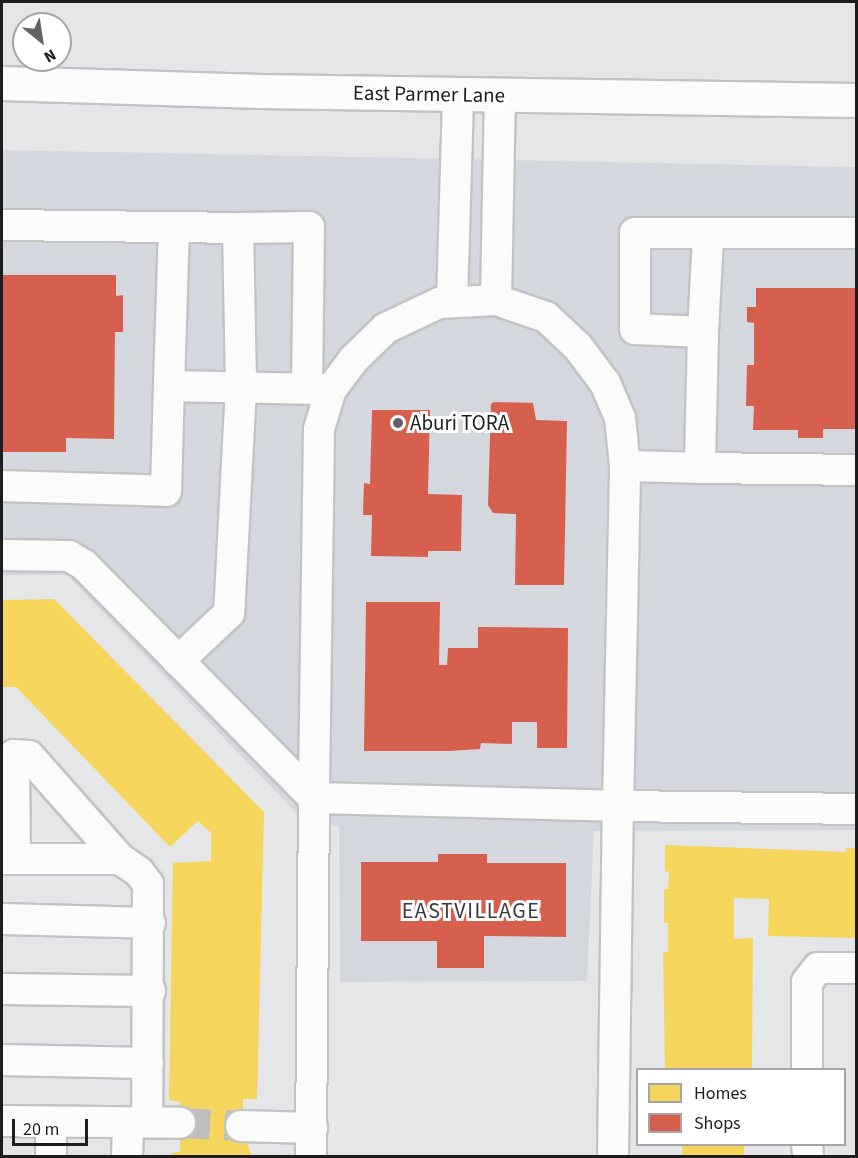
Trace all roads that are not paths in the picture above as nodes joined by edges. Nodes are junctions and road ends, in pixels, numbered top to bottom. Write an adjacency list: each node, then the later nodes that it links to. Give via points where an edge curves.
1 (2, 82): 2 (main road, East Parmer Lane)
2 (458, 94): 3 (main road, East Parmer Lane); 11 (lane)
3 (500, 95): 4 (main road, East Parmer Lane); 10 (lane)
4 (856, 100)
5 (2, 225): 6 (lane)
6 (174, 227): 7 (lane); 13 (lane)
7 (238, 228): 14 (lane); 15 (lane, via 309,226)
8 (856, 233): 9 (lane)
9 (708, 235): 12 (lane); 12 (lane, via 635,233 634,329)
10 (496, 300): 11 (lane); 16 (lane, via 546,317 578,347 605,383 620,418)
11 (452, 302): 15 (lane, via 411,314 386,328)
12 (703, 332): 17 (lane)
13 (169, 386): 14 (lane); 19 (lane, via 166,491)
14 (241, 387): 15 (lane); 21 (lane, via 229,613)
15 (319, 388): 22 (lane)
16 (626, 466): 17 (lane); 23 (lane)
17 (700, 468): 18 (lane)
18 (856, 470)
19 (2, 486)
20 (2, 555): 21 (lane, via 69,556 84,565)
21 (178, 661): 22 (lane)
22 (314, 798): 23 (lane); 40 (lane)
23 (618, 806): 24 (lane); 41 (lane)
24 (856, 809)
25 (8, 859): 26 (lane); 26 (lane, via 14,755 29,756)
26 (120, 859): 28 (lane, via 148,884)
27 (2, 919): 28 (lane)
28 (150, 923): 31 (lane)
29 (856, 968): 34 (lane, via 818,968 807,982)
30 (2, 988): 31 (lane)
31 (150, 991): 33 (lane)
32 (2, 1060): 33 (lane)
33 (148, 1063): 37 (lane)
34 (807, 1068)
35 (2, 1121): 36 (lane)
36 (51, 1122): 37 (lane); 42 (lane)
37 (137, 1123): 38 (lane); 43 (lane)
38 (180, 1123)
39 (241, 1126): 40 (lane)
40 (311, 1142)
41 (622, 1146)
42 (51, 1156)
43 (127, 1156)

